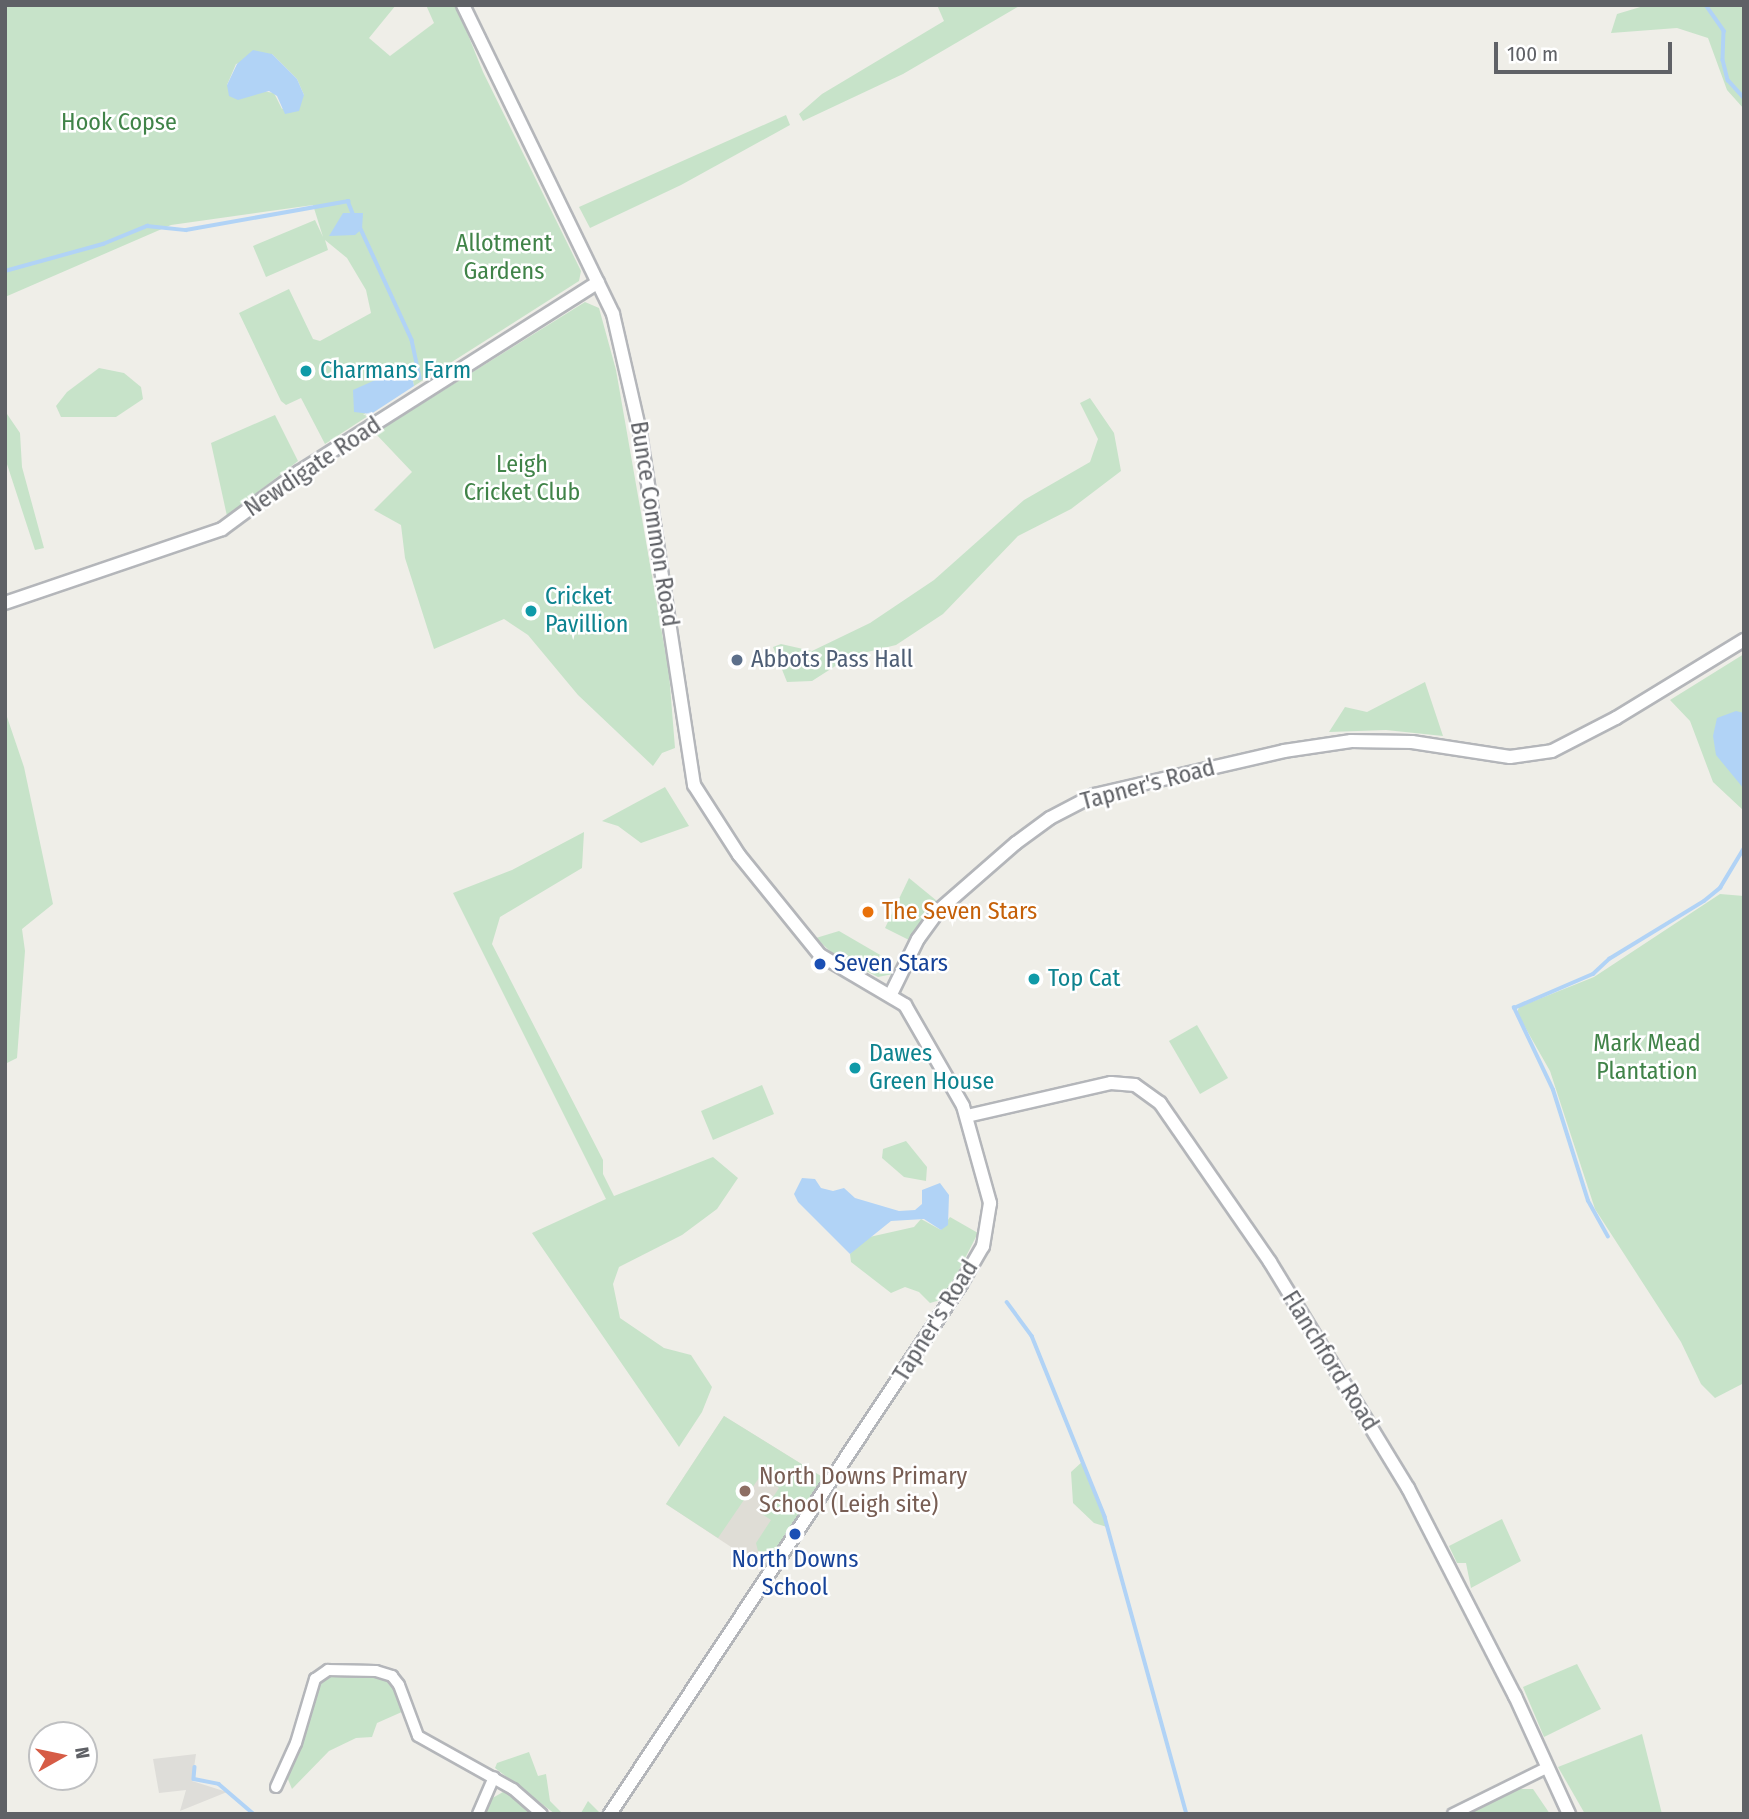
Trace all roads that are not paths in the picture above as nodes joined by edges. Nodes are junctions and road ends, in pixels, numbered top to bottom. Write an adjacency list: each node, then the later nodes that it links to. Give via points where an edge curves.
1 (463, 5): 2 (street, Bunce Common Road)
2 (598, 282): 3 (street, Newdigate Road, via 299,472 222,528); 5 (street, Bunce Common Road, via 624,355 640,432 694,785 751,871 816,951)
3 (5, 603)
4 (1744, 640): 5 (street, Tapner's Road, via 1616,719 1552,751 1510,757 1412,742 1351,741 1284,751 1094,795 1033,830 938,911)
5 (891, 994): 6 (street, Tapner's Road, via 920,1027)
6 (967, 1116): 7 (street, Flanchford Road, via 1111,1083 1135,1085 1160,1103 1270,1262 1408,1488 1515,1696); 12 (street, Tapner's Road, via 990,1203 983,1246 802,1529)
7 (1546, 1768): 13 (street); 14 (street, Flanchford Road)
8 (494, 1777): 9 (street, via 418,1736 405,1697 392,1676 328,1670 316,1679); 10 (street); 11 (street)
9 (276, 1787)
10 (478, 1814)
11 (542, 1814)
12 (610, 1814)
13 (1452, 1814)
14 (1569, 1814)

